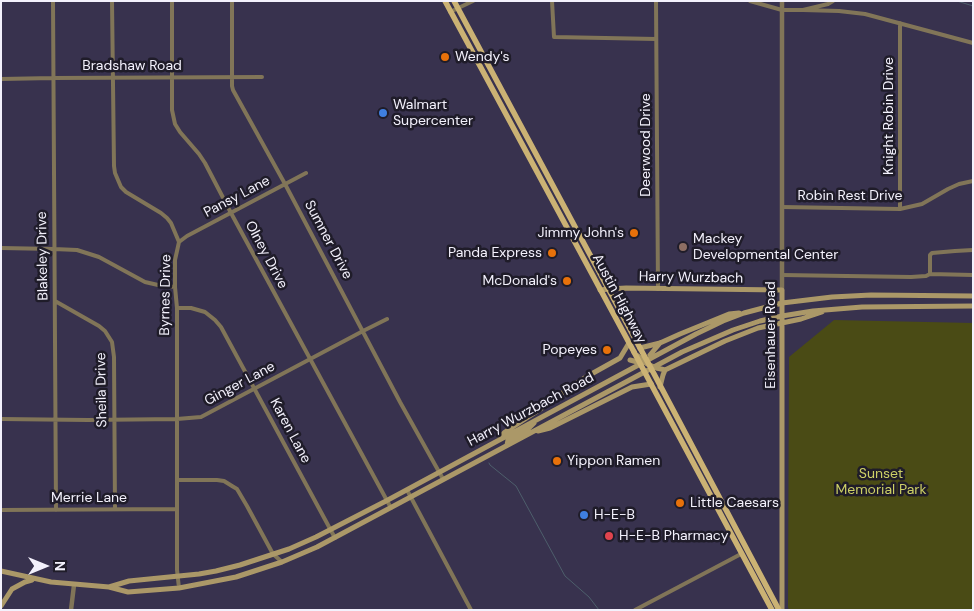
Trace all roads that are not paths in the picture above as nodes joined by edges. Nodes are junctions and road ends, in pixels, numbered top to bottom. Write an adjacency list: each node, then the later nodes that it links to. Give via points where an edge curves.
1 (53, 1): 22 (street, Blakeley Drive)
2 (112, 1): 23 (street, Byrnes Drive)
3 (172, 1): 24 (street, Olney Drive)
4 (232, 1): 20 (street, Sumner Drive)
5 (444, 1): 16 (main road, Austin Highway)
6 (454, 1): 13 (main road, Austin Highway)
7 (473, 1): 13 (street)
8 (552, 1): 18 (street, via 554,38)
9 (656, 1): 18 (street, Deerwood Drive)
10 (750, 1): 14 (street)
11 (782, 1): 14 (street, Eisenhauer Road)
12 (833, 1): 15 (street)
13 (458, 8): 16 (street); 40 (main road, Austin Highway)
14 (782, 10): 15 (street); 29 (street, Eisenhauer Road)
15 (803, 10): 17 (street, via 865,14)
16 (450, 12): 42 (main road, Austin Highway)
17 (900, 24): 19 (street); 30 (street, Knight Robin Drive)
18 (656, 39): 41 (street, Deerwood Drive)
19 (973, 43)
20 (232, 77): 21 (street, Bradshaw Road); 24 (street, Bradshaw Road); 28 (street, Sumner Drive, via 236,96)
21 (262, 77)
22 (53, 78): 23 (street, Bradshaw Road); 25 (street, Bradshaw Road); 34 (street, Blakeley Drive)
23 (113, 78): 24 (street, Bradshaw Road); 32 (street, Byrnes Drive, via 117,180 126,192 167,218)
24 (172, 78): 31 (street, Olney Drive, via 172,110 176,124 205,163)
25 (1, 79)
26 (306, 173): 28 (street, Pansy Lane)
27 (973, 181): 30 (street, Robin Rest Drive, via 922,204)
28 (285, 184): 31 (street, Pansy Lane); 54 (street, Sumner Drive)
29 (782, 207): 30 (street, Robin Rest Drive); 38 (street, Eisenhauer Road)
30 (900, 209)
31 (231, 213): 32 (street, Pansy Lane); 59 (street, Olney Drive)
32 (179, 242): 39 (street, Byrnes Drive)
33 (1, 248): 34 (street)
34 (54, 248): 39 (street, via 93,254 145,282); 45 (street, Blakeley Drive)
35 (973, 250): 36 (street, via 931,254)
36 (930, 274): 37 (street); 38 (street, via 911,277)
37 (973, 274)
38 (782, 275): 43 (street, Eisenhauer Road)
39 (175, 287): 48 (street, Byrnes Drive)
40 (608, 289): 41 (main road, Harry Wurzbach); 42 (main road, Harry Wurzbach); 57 (main road, Austin Highway)
41 (658, 289): 43 (main road, Harry Wurzbach)
42 (600, 290): 55 (main road, Austin Highway)
43 (782, 290): 46 (main road, Eisenhauer Road)
44 (973, 296): 46 (main road, Harry Wurzbach Road, via 842,296)
45 (55, 301): 69 (street, Blakeley Drive); 70 (street, Sheila Drive, via 99,326 112,342)
46 (782, 303): 50 (main road, Harry Wurzbach Road); 51 (main road, Eisenhauer Road)
47 (973, 306): 49 (main road, Harry Wurzbach Road)
48 (176, 308): 65 (street, Karen Lane, via 205,312 215,320 224,330); 71 (street, Byrnes Drive)
49 (829, 309): 51 (main road, Harry Wurzbach Road); 53 (main road)
50 (744, 313): 56 (main road, via 729,314); 67 (main road, Harry Wurzbach Road, via 696,334)
51 (782, 316): 53 (main road, Eisenhauer Road); 73 (main road, Harry Wurzbach Road, via 750,324 682,352)
52 (387, 319): 54 (street, Ginger Lane)
53 (782, 323): 61 (main road, via 735,337); 103 (main road, Eisenhauer Road)
54 (363, 331): 59 (street, Ginger Lane); 76 (street, Sumner Drive)
55 (629, 343): 58 (main road); 60 (main road, Austin Highway, bridge)
56 (660, 343): 57 (main road); 60 (main road)
57 (641, 351): 60 (main road, Austin Highway, bridge)
58 (620, 358): 60 (main road, bridge); 74 (main road, via 564,390)
59 (310, 360): 65 (street, Ginger Lane); 81 (street, Olney Drive)
60 (645, 366): 61 (main road, bridge); 62 (main road, Austin Highway, bridge); 63 (main road); 64 (main road, Austin Highway)
61 (665, 370): 64 (main road)
62 (651, 384): 63 (main road); 66 (main road, Austin Highway)
63 (632, 387): 73 (main road, via 550,428)
64 (660, 387): 72 (main road, Austin Highway)
65 (255, 389): 71 (street, Ginger Lane, via 201,417); 87 (street, Karen Lane)
66 (661, 403): 72 (main road, via 676,427); 90 (main road, Austin Highway)
67 (540, 418): 74 (main road, Harry Wurzbach Road); 75 (main road, via 508,440)
68 (1, 419): 69 (street, Ginger Lane)
69 (55, 419): 70 (street, Ginger Lane); 86 (street, Blakeley Drive)
70 (114, 419): 71 (street, Ginger Lane); 83 (street, Sheila Drive)
71 (177, 419): 78 (street, Byrnes Drive)
72 (680, 424): 103 (main road, Austin Highway)
73 (530, 433): 75 (main road, Harry Wurzbach Road)
74 (497, 441): 76 (main road, Harry Wurzbach Road)
75 (507, 445): 77 (main road, Harry Wurzbach Road)
76 (439, 472): 77 (street, Sumner Drive); 79 (main road, Harry Wurzbach Road)
77 (443, 479): 80 (main road, Harry Wurzbach Road)
78 (177, 480): 84 (street, Byrnes Drive); 89 (street, via 224,481 237,489)
79 (407, 490): 80 (street); 81 (main road, Harry Wurzbach Road)
80 (411, 497): 82 (main road, Harry Wurzbach Road); 100 (street)
81 (386, 501): 82 (street, Olney Drive); 87 (main road, Harry Wurzbach Road)
82 (391, 508): 88 (main road, Harry Wurzbach Road)
83 (115, 509): 84 (street, Merrie Lane); 86 (street, Merrie Lane)
84 (177, 509): 93 (street, Byrnes Drive)
85 (1, 510): 86 (street, Merrie Lane)
86 (56, 510)
87 (330, 530): 88 (street, Karen Lane); 89 (main road, Harry Wurzbach Road)
88 (335, 538): 91 (main road, Harry Wurzbach Road)
89 (273, 554): 91 (street); 93 (main road, Harry Wurzbach Road, via 240,565)
90 (741, 554): 101 (street); 102 (main road, Austin Highway)
91 (282, 562): 97 (main road, Harry Wurzbach Road, via 227,579)
92 (1, 571): 94 (main road, Harry Wurzbach Road)
93 (178, 576): 96 (main road, Harry Wurzbach Road, via 129,581); 97 (street, Byrnes Drive)
94 (35, 580): 95 (main road, Harry Wurzbach Road); 98 (main road, via 12,589)
95 (74, 584): 96 (main road, Harry Wurzbach Road); 99 (street)
96 (109, 587): 97 (main road, Harry Wurzbach Road, via 128,592)
97 (179, 588)
98 (1, 606)
99 (71, 610)
100 (472, 610)
101 (635, 610)
102 (772, 610)
103 (781, 610)

